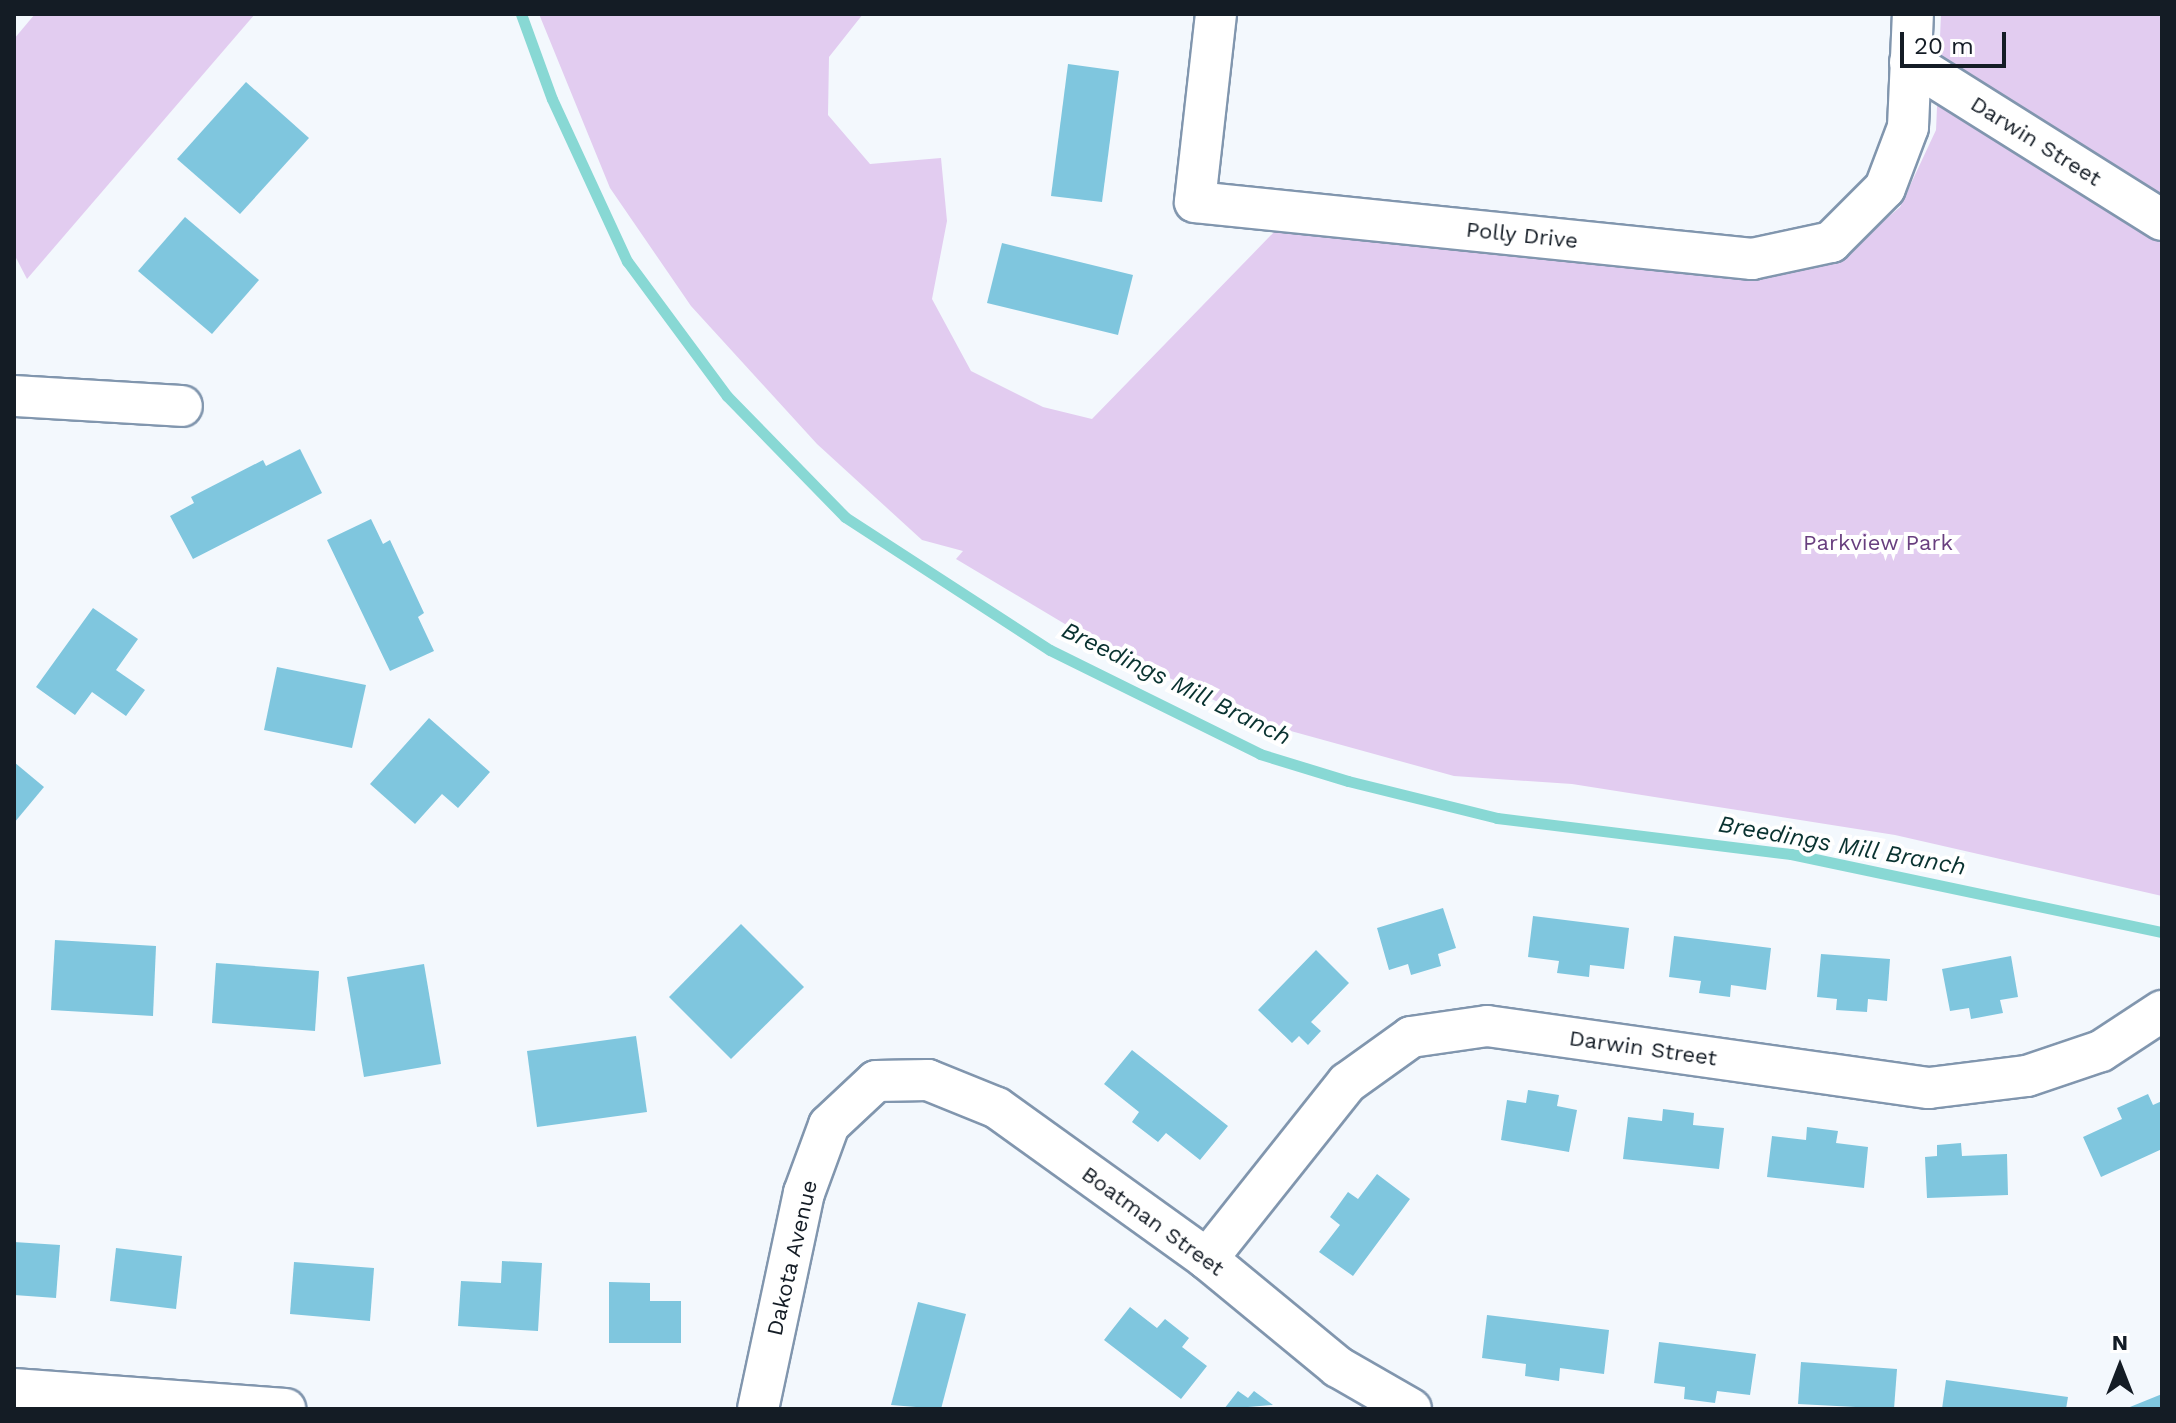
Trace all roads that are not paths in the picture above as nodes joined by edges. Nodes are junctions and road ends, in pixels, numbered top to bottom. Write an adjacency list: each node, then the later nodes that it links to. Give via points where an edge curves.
1 (1216, 14): 3 (street, Polly Drive, via 1195,202 1752,259 1831,242 1885,188 1908,127)
2 (1913, 14): 3 (street)
3 (1910, 62): 4 (street, Darwin Street)
4 (2162, 220)
5 (14, 396): 6 (street)
6 (182, 406)
7 (2162, 1011): 9 (street, Darwin Street, via 2101,1051 2027,1076 1929,1088 1487,1026 1411,1037 1347,1083)
8 (876, 1081): 9 (street, Boatman Street, via 928,1080 997,1108); 12 (street, Dakota Avenue, via 829,1125 804,1193)
9 (1207, 1259): 13 (street, Boatman Street, via 1338,1367)
10 (14, 1389): 11 (street)
11 (285, 1409)
12 (758, 1409)
13 (1411, 1409)

